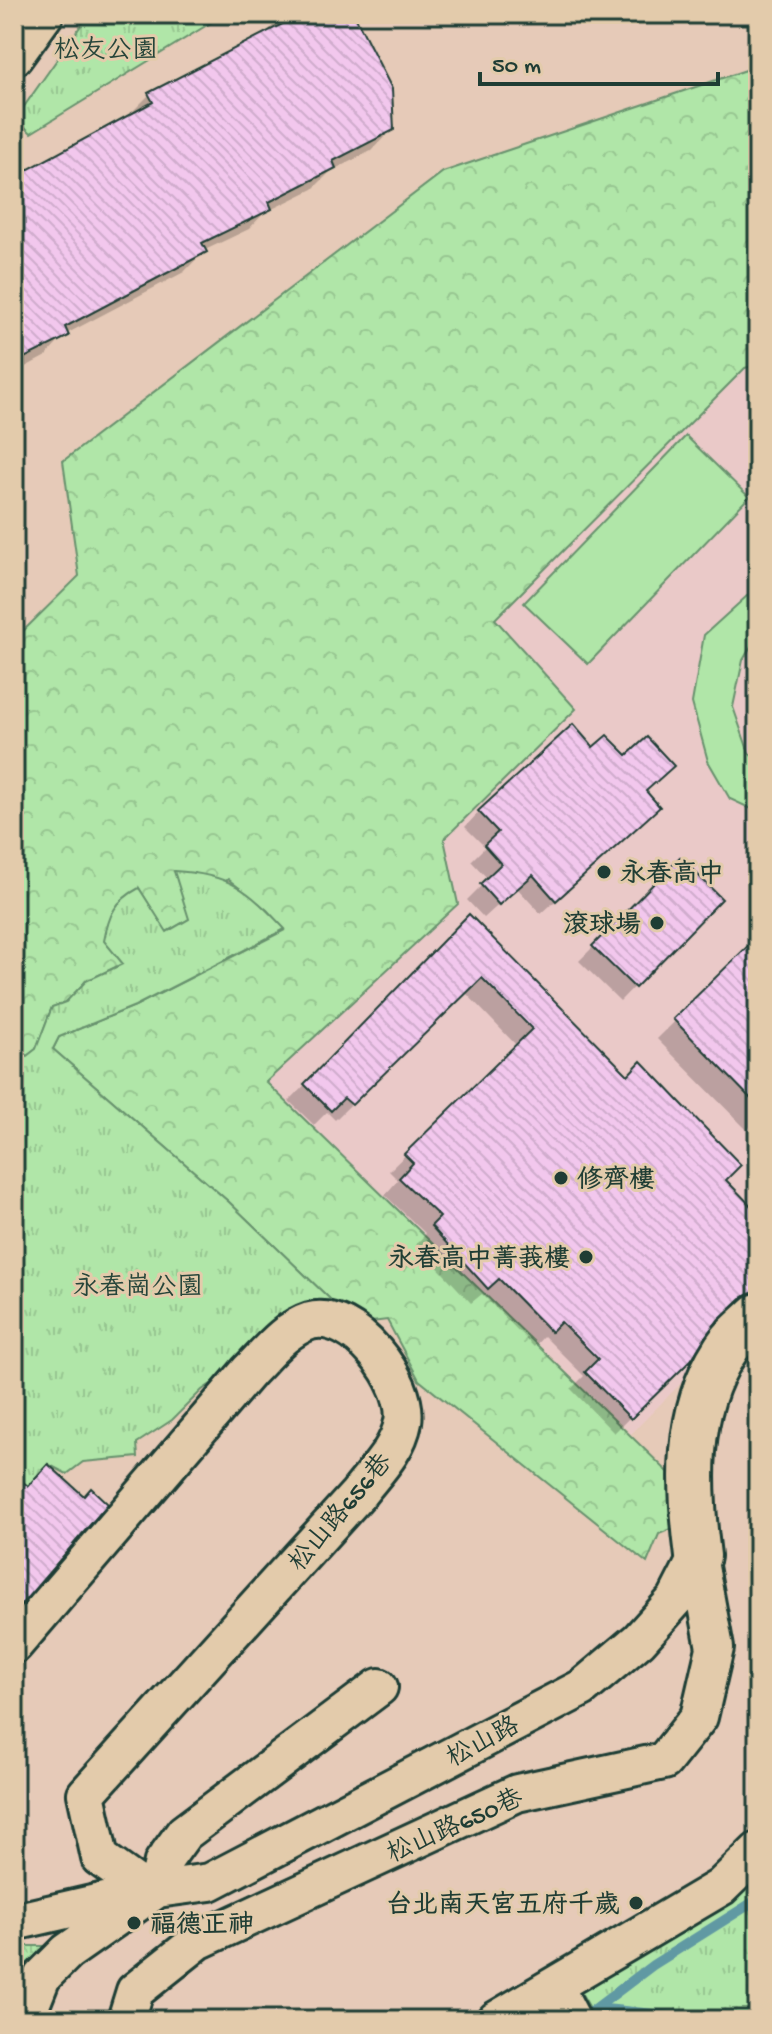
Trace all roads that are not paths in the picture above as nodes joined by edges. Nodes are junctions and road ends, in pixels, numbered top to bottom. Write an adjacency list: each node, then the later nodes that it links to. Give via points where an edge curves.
1 (45, 14): 2 (street)
2 (14, 57)
3 (758, 1316): 4 (street, via 725,1349 701,1395 691,1471)
4 (698, 1556): 9 (street, 松山路, via 676,1599 639,1640 582,1688 210,1882); 15 (street, 松山路650巷, via 715,1648 699,1717 664,1761 517,1793 198,1941 135,1991)
5 (14, 1645): 8 (street, 松山路656巷, via 290,1330 313,1320 345,1325 377,1352 395,1381 404,1420 392,1450 86,1794)
6 (379, 1687): 9 (street, via 184,1833 163,1862)
7 (758, 1851): 13 (street, via 659,1936)
8 (100, 1858): 9 (street, via 135,1883); 10 (street)
9 (157, 1889): 10 (street); 12 (street, 松山路)
10 (98, 1903): 11 (street); 12 (street)
11 (14, 1922)
12 (87, 1939): 14 (street, 松山路, via 42,1977)
13 (555, 1987): 16 (street); 17 (street)
14 (25, 2020)
15 (126, 2020)
16 (496, 2020)
17 (572, 2020)

